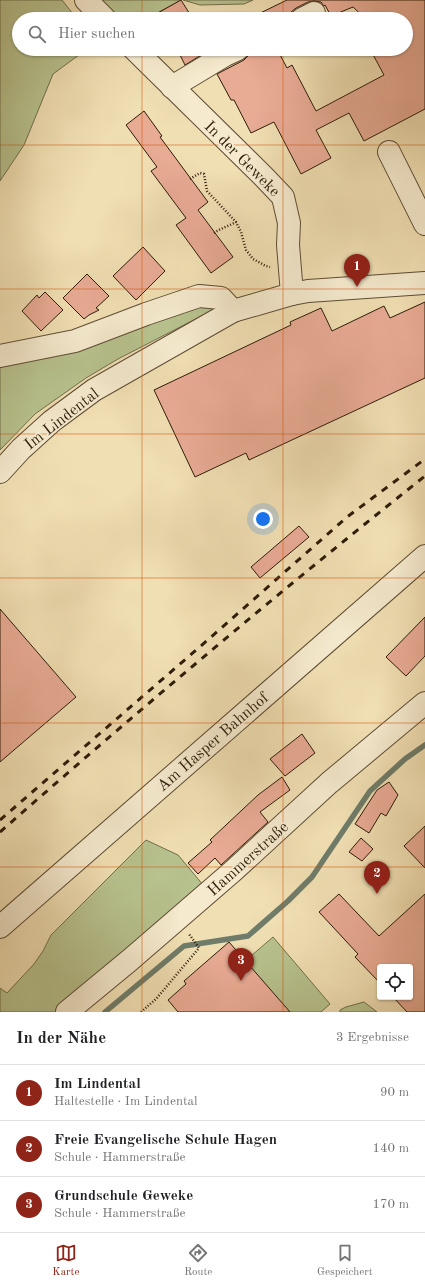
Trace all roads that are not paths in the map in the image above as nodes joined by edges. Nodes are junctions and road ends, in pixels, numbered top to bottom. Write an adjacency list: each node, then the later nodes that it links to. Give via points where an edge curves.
1 (86, 0): 2 (street)
2 (98, 12)
3 (141, 56): 5 (street, In der Geweke)
4 (223, 56): 5 (street)
5 (172, 87): 9 (street, In der Geweke, via 283,197 289,223)
6 (389, 152): 7 (street)
7 (425, 224)
8 (425, 282): 9 (street, Im Lindental)
9 (292, 294): 10 (street, Im Lindental)
10 (232, 311): 11 (street, via 220,298 198,296 75,341); 12 (street, Im Lindental, via 94,390 52,421)
11 (0, 356)
12 (0, 472)
13 (425, 556): 15 (street, Am Hasper Bahnhof)
14 (425, 703): 16 (street, Hammerstraße, via 329,783 233,871)
15 (0, 927)
16 (67, 1012)

